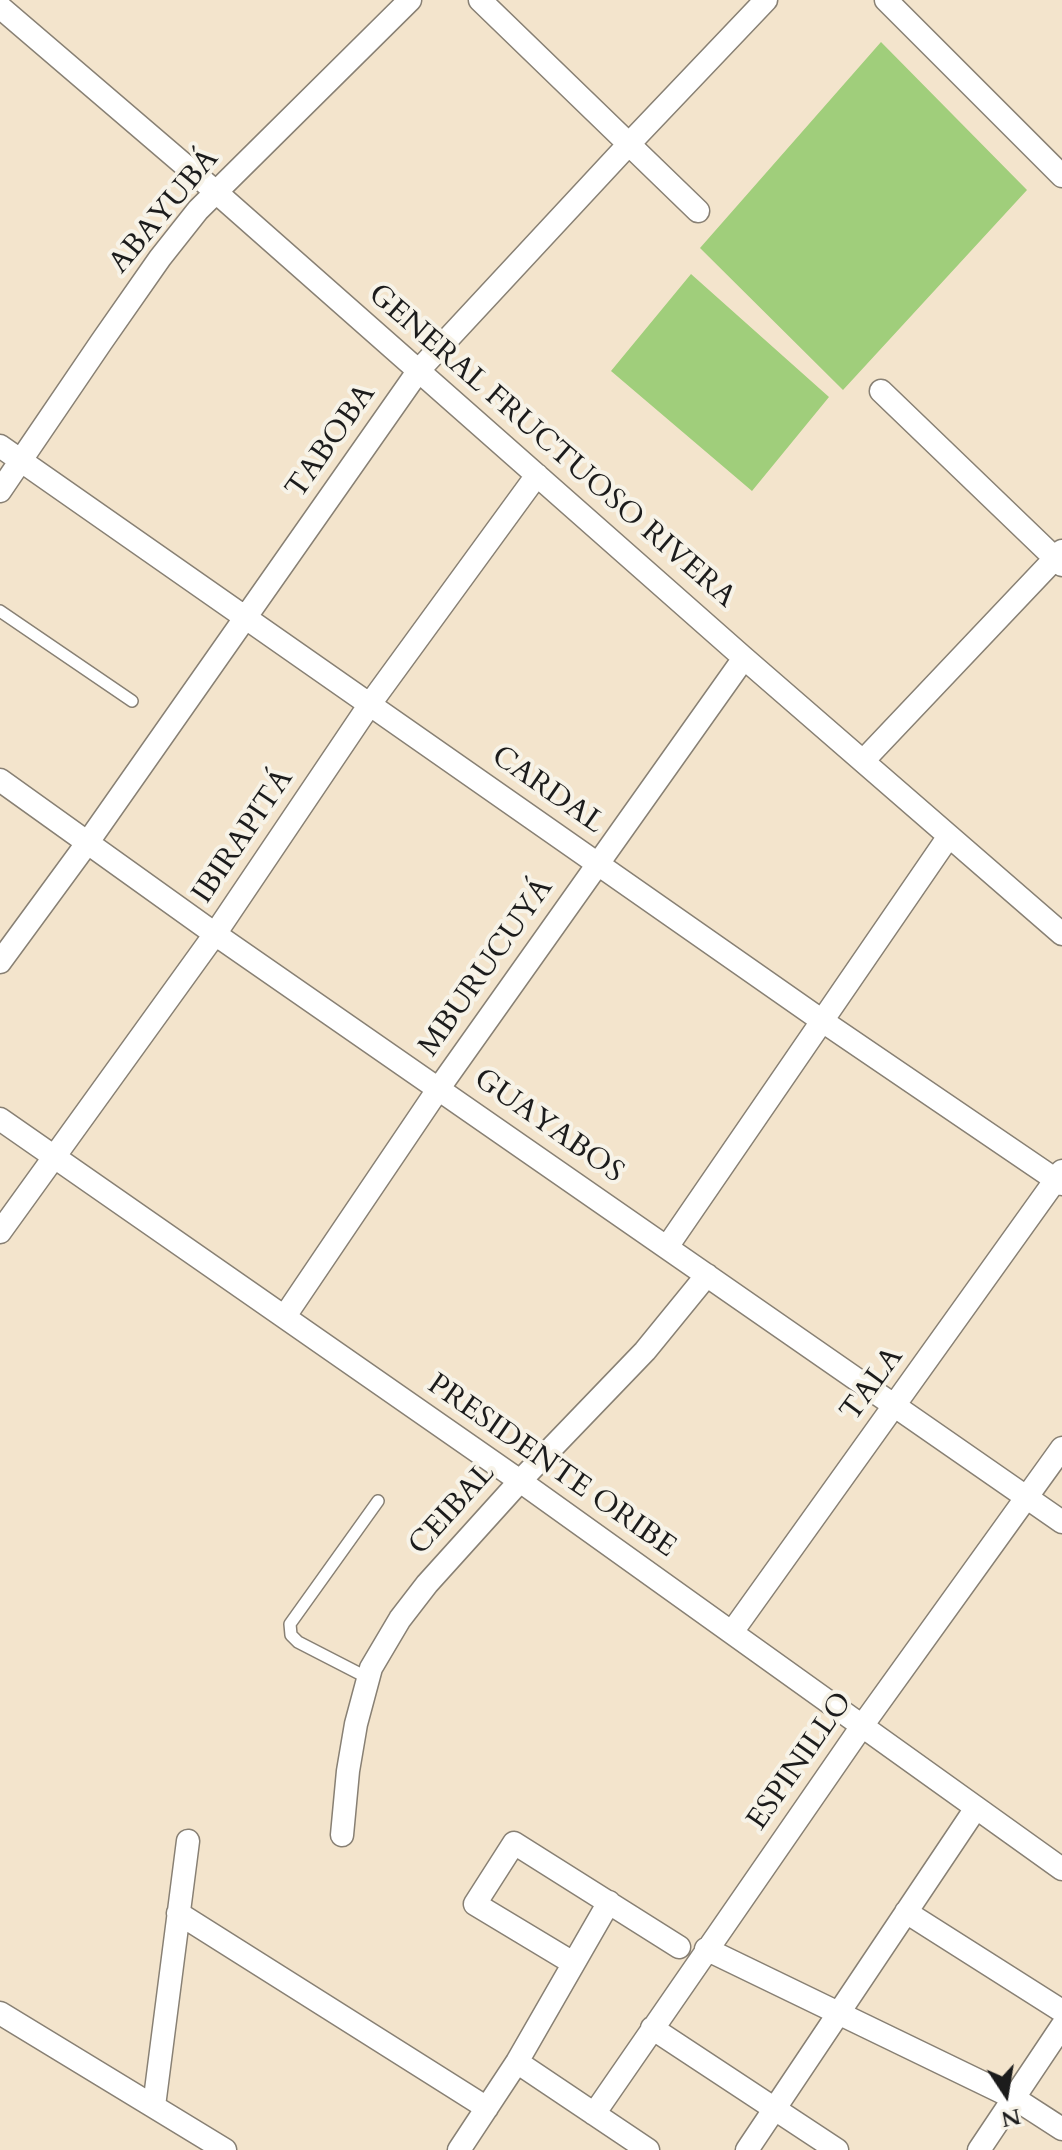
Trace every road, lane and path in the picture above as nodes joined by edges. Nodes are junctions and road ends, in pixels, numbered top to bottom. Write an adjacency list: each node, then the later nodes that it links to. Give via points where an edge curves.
1 (410, 0): 8 (street, ABAYUBÁ)
2 (480, 0): 6 (street)
3 (766, 0): 6 (street, TABOBA)
4 (886, 0): 7 (street)
5 (0, 7): 8 (street, GENERAL FRUCTUOSO RIVERA)
6 (628, 145): 9 (street); 10 (street, TABOBA)
7 (1062, 176)
8 (216, 192): 10 (street, GENERAL FRUCTUOSO RIVERA); 13 (street, ABAYUBÁ, via 160,258)
9 (698, 211)
10 (419, 370): 14 (street, GENERAL FRUCTUOSO RIVERA); 18 (street, TABOBA)
11 (881, 391): 16 (street)
12 (0, 446): 13 (street, CARDAL)
13 (22, 461): 15 (street, ABAYUBÁ); 18 (street, CARDAL)
14 (537, 475): 19 (street, GENERAL FRUCTUOSO RIVERA); 21 (street, IBIRAPITÁ)
15 (0, 491)
16 (1060, 558): 22 (street)
17 (0, 611): 20 (lane)
18 (246, 617): 21 (street, CARDAL); 25 (street, TABOBA)
19 (744, 658): 22 (street, GENERAL FRUCTUOSO RIVERA); 26 (street, MBURUCUYÁ)
20 (132, 701)
21 (370, 704): 26 (street, CARDAL); 28 (street, IBIRAPITÁ)
22 (864, 760): 24 (street, GENERAL FRUCTUOSO RIVERA)
23 (0, 780): 25 (street, GUAYABOS)
24 (949, 836): 27 (street, GENERAL FRUCTUOSO RIVERA); 30 (street)
25 (88, 842): 28 (street, GUAYABOS); 29 (street, TABOBA)
26 (597, 863): 30 (street, CARDAL); 31 (street, MBURUCUYÁ)
27 (1061, 932)
28 (215, 934): 31 (street, GUAYABOS); 33 (street, IBIRAPITÁ)
29 (0, 962)
30 (821, 1020): 34 (street, CARDAL); 36 (street)
31 (439, 1088): 36 (street, GUAYABOS); 38 (street, MBURUCUYÁ)
32 (0, 1119): 33 (street, PRESIDENTE ORIBE)
33 (55, 1156): 35 (street, IBIRAPITÁ); 38 (street, PRESIDENTE ORIBE)
34 (1060, 1178): 39 (street, TALA)
35 (0, 1232)
36 (667, 1247): 37 (street, GUAYABOS)
37 (707, 1275): 39 (street, GUAYABOS); 41 (street, CEIBAL, via 645,1351)
38 (285, 1316): 41 (street, PRESIDENTE ORIBE)
39 (894, 1407): 42 (street, GUAYABOS); 45 (street, TALA)
40 (1062, 1448): 42 (street, ESPINILLO)
41 (520, 1481): 45 (street, PRESIDENTE ORIBE); 46 (street, CEIBAL, via 427,1584 400,1619)
42 (1027, 1498): 44 (street, GUAYABOS); 47 (street, ESPINILLO)
43 (378, 1501): 46 (lane, via 290,1624 298,1642)
44 (1062, 1522)
45 (732, 1632): 47 (street, PRESIDENTE ORIBE)
46 (368, 1678): 49 (street, CEIBAL, via 350,1755)
47 (862, 1726): 48 (street, PRESIDENTE ORIBE); 56 (street, ESPINILLO)
48 (976, 1808): 51 (street, PRESIDENTE ORIBE); 53 (street)
49 (342, 1835)
50 (188, 1841): 54 (street)
51 (1062, 1869)
52 (609, 1902): 55 (street); 57 (street); 57 (street, via 514,1843 475,1904)
53 (906, 1912): 58 (street); 60 (street)
54 (178, 1913): 65 (street); 66 (street)
55 (679, 1947)
56 (706, 1949): 60 (street); 62 (street, ESPINILLO)
57 (573, 1963): 63 (street)
58 (1062, 2011)
59 (0, 2013): 65 (street)
60 (839, 2013): 64 (street); 67 (street)
61 (1062, 2026): 64 (street)
62 (652, 2028): 67 (street); 68 (street, ESPINILLO)
63 (517, 2062): 66 (street); 68 (street)
64 (1014, 2098): 69 (street); 75 (street)
65 (154, 2106): 70 (street)
66 (487, 2108): 71 (street)
67 (775, 2109): 73 (street); 74 (street)
68 (594, 2114): 72 (street)
69 (1062, 2129)
70 (225, 2150)
71 (459, 2150)
72 (648, 2150)
73 (747, 2150)
74 (837, 2150)
75 (979, 2150)

